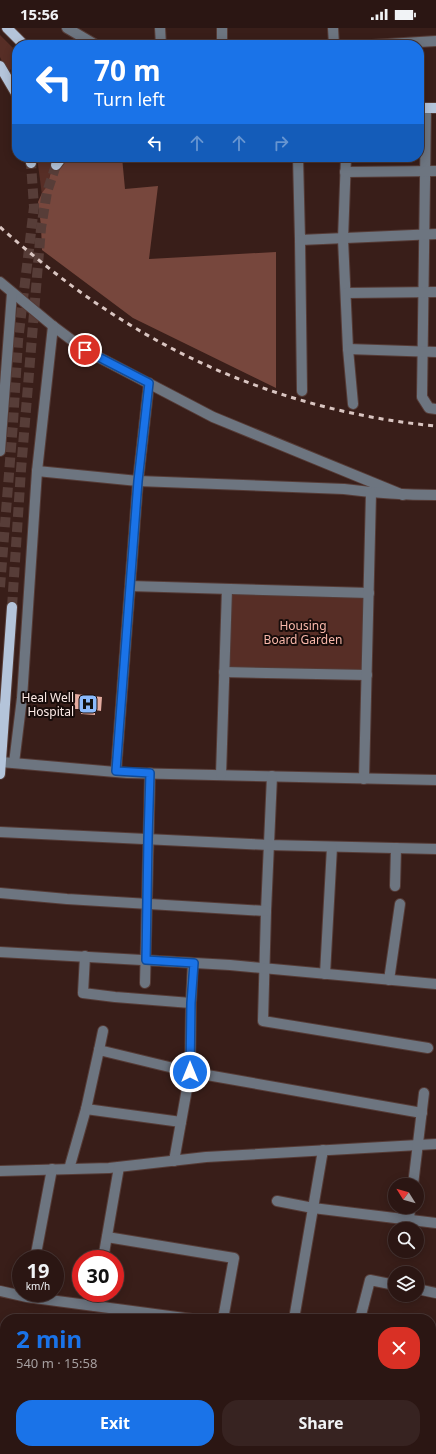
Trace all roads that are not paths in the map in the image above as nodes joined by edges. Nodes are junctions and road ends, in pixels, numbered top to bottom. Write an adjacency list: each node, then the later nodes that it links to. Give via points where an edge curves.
1 (7, 28): 6 (main road)
2 (67, 28): 7 (street)
3 (160, 28): 8 (street)
4 (222, 28): 9 (street)
5 (333, 28): 10 (street)
6 (19, 40)
7 (87, 40)
8 (161, 40)
9 (222, 40)
10 (334, 40)
11 (436, 41): 12 (street)
12 (424, 42)
13 (0, 66): 14 (main road)
14 (12, 86)
15 (427, 108): 18 (street)
16 (298, 162): 24 (street)
17 (346, 162): 20 (street)
18 (425, 171): 19 (street); 20 (street); 21 (street)
19 (436, 171)
20 (345, 172): 23 (street)
21 (425, 234): 22 (street); 23 (street); 26 (street)
22 (436, 234)
23 (344, 239): 24 (street); 29 (street)
24 (300, 240): 35 (street)
25 (0, 282): 28 (street)
26 (423, 292): 27 (street); 29 (street); 32 (street)
27 (436, 292)
28 (12, 293): 30 (street); 38 (street)
29 (346, 294): 31 (street)
30 (53, 326): 34 (street, via 85,350); 39 (street)
31 (348, 349): 32 (street); 36 (street)
32 (422, 352): 33 (street); 37 (street, via 422,397 429,408)
33 (436, 352)
34 (149, 383): 40 (street); 42 (street, via 213,417)
35 (302, 391)
36 (353, 404)
37 (436, 409)
38 (0, 451)
39 (37, 471): 40 (street); 51 (street, via 22,698)
40 (138, 481): 41 (street, via 344,489); 44 (street)
41 (371, 493): 42 (street); 46 (street)
42 (404, 495): 43 (street)
43 (436, 495)
44 (130, 586): 45 (street); 52 (street)
45 (227, 589): 46 (street); 48 (street)
46 (369, 593): 49 (street)
47 (12, 606): 50 (main road)
48 (224, 672): 49 (street); 55 (street)
49 (367, 675): 57 (street)
50 (1, 762): 51 (street); 54 (main road)
51 (14, 764): 52 (street)
52 (116, 771): 53 (street)
53 (150, 773): 55 (street); 60 (street)
54 (0, 774)
55 (221, 775): 56 (street)
56 (272, 776): 57 (street); 61 (street)
57 (364, 778): 58 (street)
58 (436, 780)
59 (0, 832): 60 (street)
60 (148, 839): 61 (street); 67 (street)
61 (269, 845): 62 (street); 69 (street)
62 (332, 847): 63 (street); 75 (street)
63 (396, 848): 64 (street); 65 (street)
64 (436, 849)
65 (395, 886)
66 (0, 892): 67 (street)
67 (147, 904): 69 (street); 72 (street)
68 (400, 904): 76 (street)
69 (266, 911): 74 (street)
70 (0, 952): 71 (street)
71 (85, 956): 72 (street); 79 (street, via 83,993)
72 (146, 960): 73 (street); 77 (street)
73 (194, 963): 74 (street); 79 (street)
74 (264, 968): 75 (street); 81 (street, via 262,1021)
75 (325, 974): 76 (street)
76 (389, 980): 78 (street)
77 (145, 983)
78 (436, 984)
79 (191, 1003): 83 (street)
80 (103, 1031): 82 (street)
81 (428, 1048)
82 (99, 1050): 83 (street); 85 (street)
83 (190, 1072): 86 (street); 87 (street)
84 (424, 1092): 86 (street)
85 (86, 1109): 87 (street); 94 (street)
86 (422, 1113): 89 (street)
87 (180, 1122): 91 (street)
88 (436, 1144): 89 (street)
89 (418, 1145): 90 (street); 96 (street)
90 (323, 1150): 91 (street); 98 (street)
91 (174, 1161): 92 (street)
92 (119, 1167): 94 (street); 102 (street)
93 (52, 1169): 94 (street); 95 (street); 103 (street)
94 (69, 1169)
95 (0, 1171)
96 (414, 1178)
97 (277, 1201): 98 (street)
98 (313, 1208): 100 (street); 115 (street)
99 (409, 1214): 100 (street)
100 (409, 1220): 101 (street)
101 (436, 1223)
102 (107, 1237): 104 (street); 114 (street, via 234,1258)
103 (37, 1250)
104 (105, 1250)
105 (388, 1284): 116 (street, via 370,1280)
106 (424, 1290): 109 (street)
107 (0, 1292): 108 (street)
108 (12, 1293)
109 (436, 1293)
110 (64, 1301): 112 (street)
111 (96, 1302): 112 (street)
112 (95, 1306): 113 (street)
113 (155, 1314)
114 (223, 1314)
115 (295, 1314)
116 (361, 1314)

